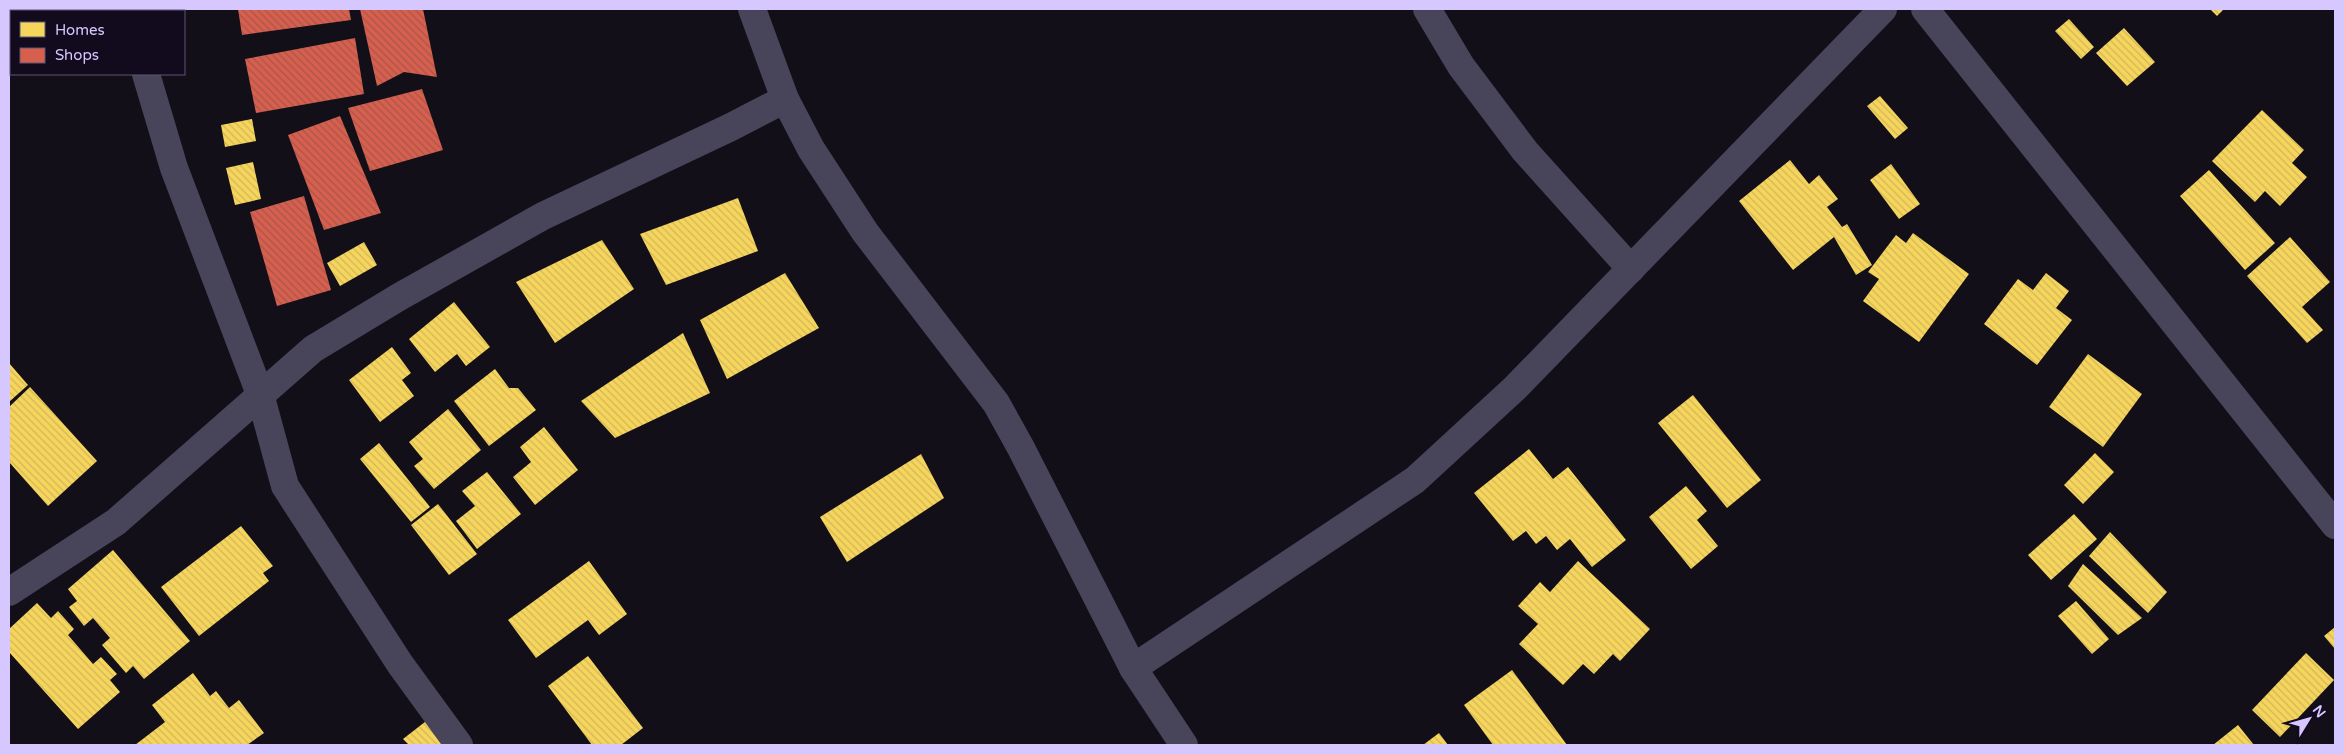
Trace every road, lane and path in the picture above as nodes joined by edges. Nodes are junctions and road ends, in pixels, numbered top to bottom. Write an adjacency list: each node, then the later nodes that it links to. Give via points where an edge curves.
1 (752, 9): 6 (street)
2 (1427, 9): 7 (street, via 1462,66 1525,151)
3 (1883, 9): 7 (street)
4 (1925, 9): 9 (street)
5 (146, 75): 8 (street, via 174,168)
6 (785, 99): 8 (street, via 518,230 313,349); 11 (street, via 811,149 866,232 996,403)
7 (1631, 270): 11 (street, via 1515,388 1415,480)
8 (260, 394): 10 (street, via 116,522); 12 (street, via 285,486 400,664)
9 (2335, 525)
10 (9, 592)
11 (1133, 668): 13 (street)
12 (459, 745)
13 (1184, 745)

